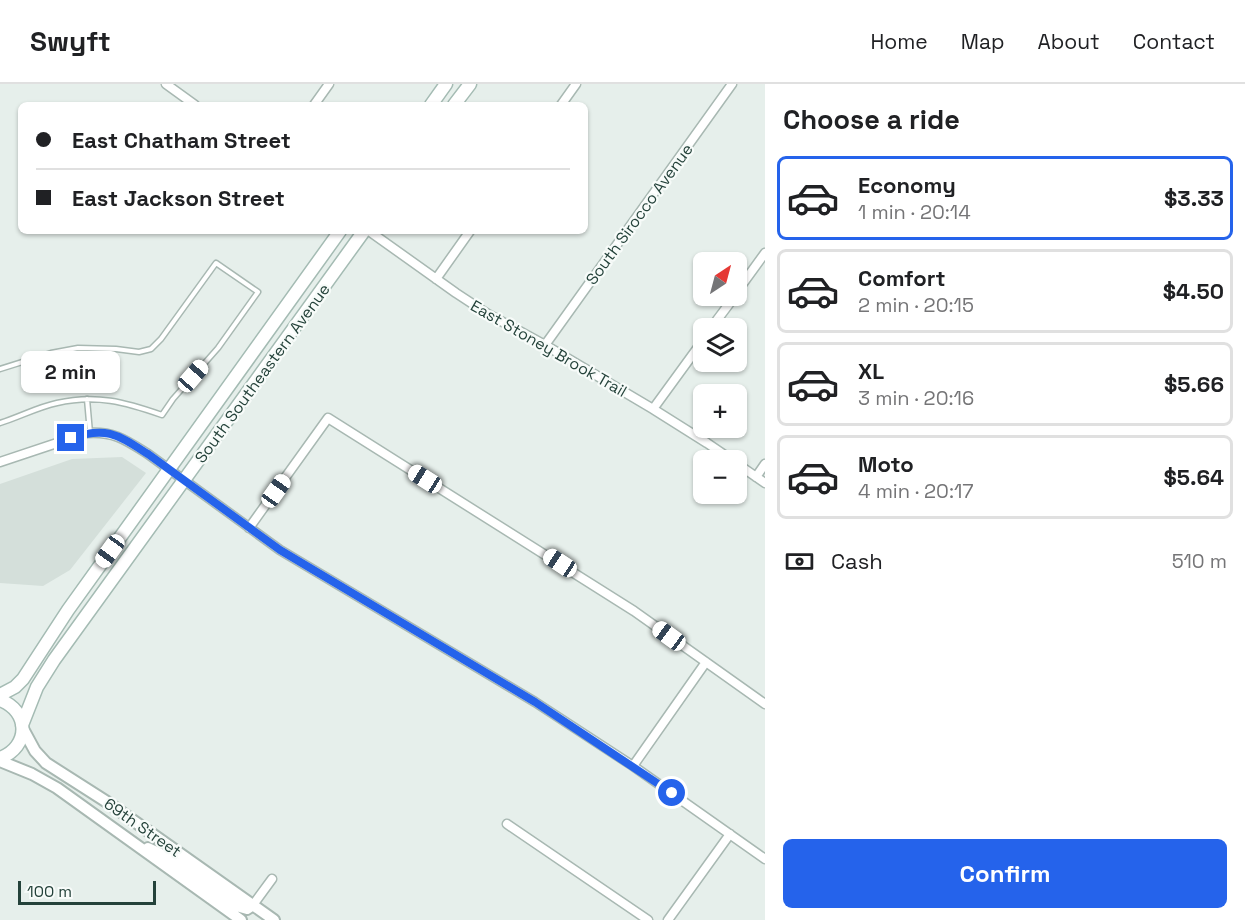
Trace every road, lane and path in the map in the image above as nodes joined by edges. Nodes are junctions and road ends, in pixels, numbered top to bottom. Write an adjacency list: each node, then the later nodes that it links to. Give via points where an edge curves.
1 (329, 84): 8 (street)
2 (446, 84): 9 (main road)
3 (470, 84): 10 (main road)
4 (576, 84): 11 (street)
5 (732, 84): 19 (street, South Sirocco Avenue)
6 (171, 86): 7 (street)
7 (191, 102)
8 (316, 102)
9 (433, 102)
10 (456, 102)
11 (563, 102)
12 (338, 234): 29 (main road, South Southeastern Avenue)
13 (362, 234): 32 (main road, South Southeastern Avenue)
14 (373, 234): 17 (street, East Stoney Brook Trail)
15 (468, 234): 17 (street)
16 (765, 254): 18 (street)
17 (436, 279): 19 (street, East Stoney Brook Trail, via 488,314)
18 (747, 279)
19 (545, 345): 23 (street, East Stoney Brook Trail)
20 (693, 354): 23 (street)
21 (0, 369): 22 (lane, via 78,348 139,352 151,349 216,263 258,292 162,415 131,404)
22 (87, 399): 24 (lane, via 56,403); 25 (lane)
23 (653, 409): 26 (street, East Stoney Brook Trail)
24 (0, 423)
25 (90, 433): 27 (street); 29 (street, via 113,434 126,440)
26 (717, 450)
27 (0, 462)
28 (765, 464): 31 (street)
29 (169, 470): 32 (street); 36 (main road, South Southeastern Avenue, via 23,679)
30 (747, 471): 31 (street)
31 (756, 477): 33 (street)
32 (184, 481): 34 (street); 39 (main road, South Southeastern Avenue, via 54,660 37,687)
33 (765, 483)
34 (249, 528): 35 (street, via 328,418 634,611); 41 (street)
35 (706, 662): 38 (street); 41 (street)
36 (0, 695)
37 (0, 700): 39 (main road, via 12,706)
38 (765, 704)
39 (22, 726): 40 (main road, South Southeastern Avenue, via 17,746); 47 (street, 69th Street, via 46,763)
40 (0, 759): 44 (street, via 43,779)
41 (633, 766): 43 (street)
42 (507, 824): 50 (street)
43 (730, 834): 45 (street); 51 (street)
44 (129, 840): 47 (street, via 167,857 240,907 247,909); 48 (street)
45 (765, 859)
46 (272, 879): 47 (street)
47 (253, 905): 49 (street, 69th Street)
48 (241, 920)
49 (274, 920)
50 (648, 920)
51 (668, 920)

